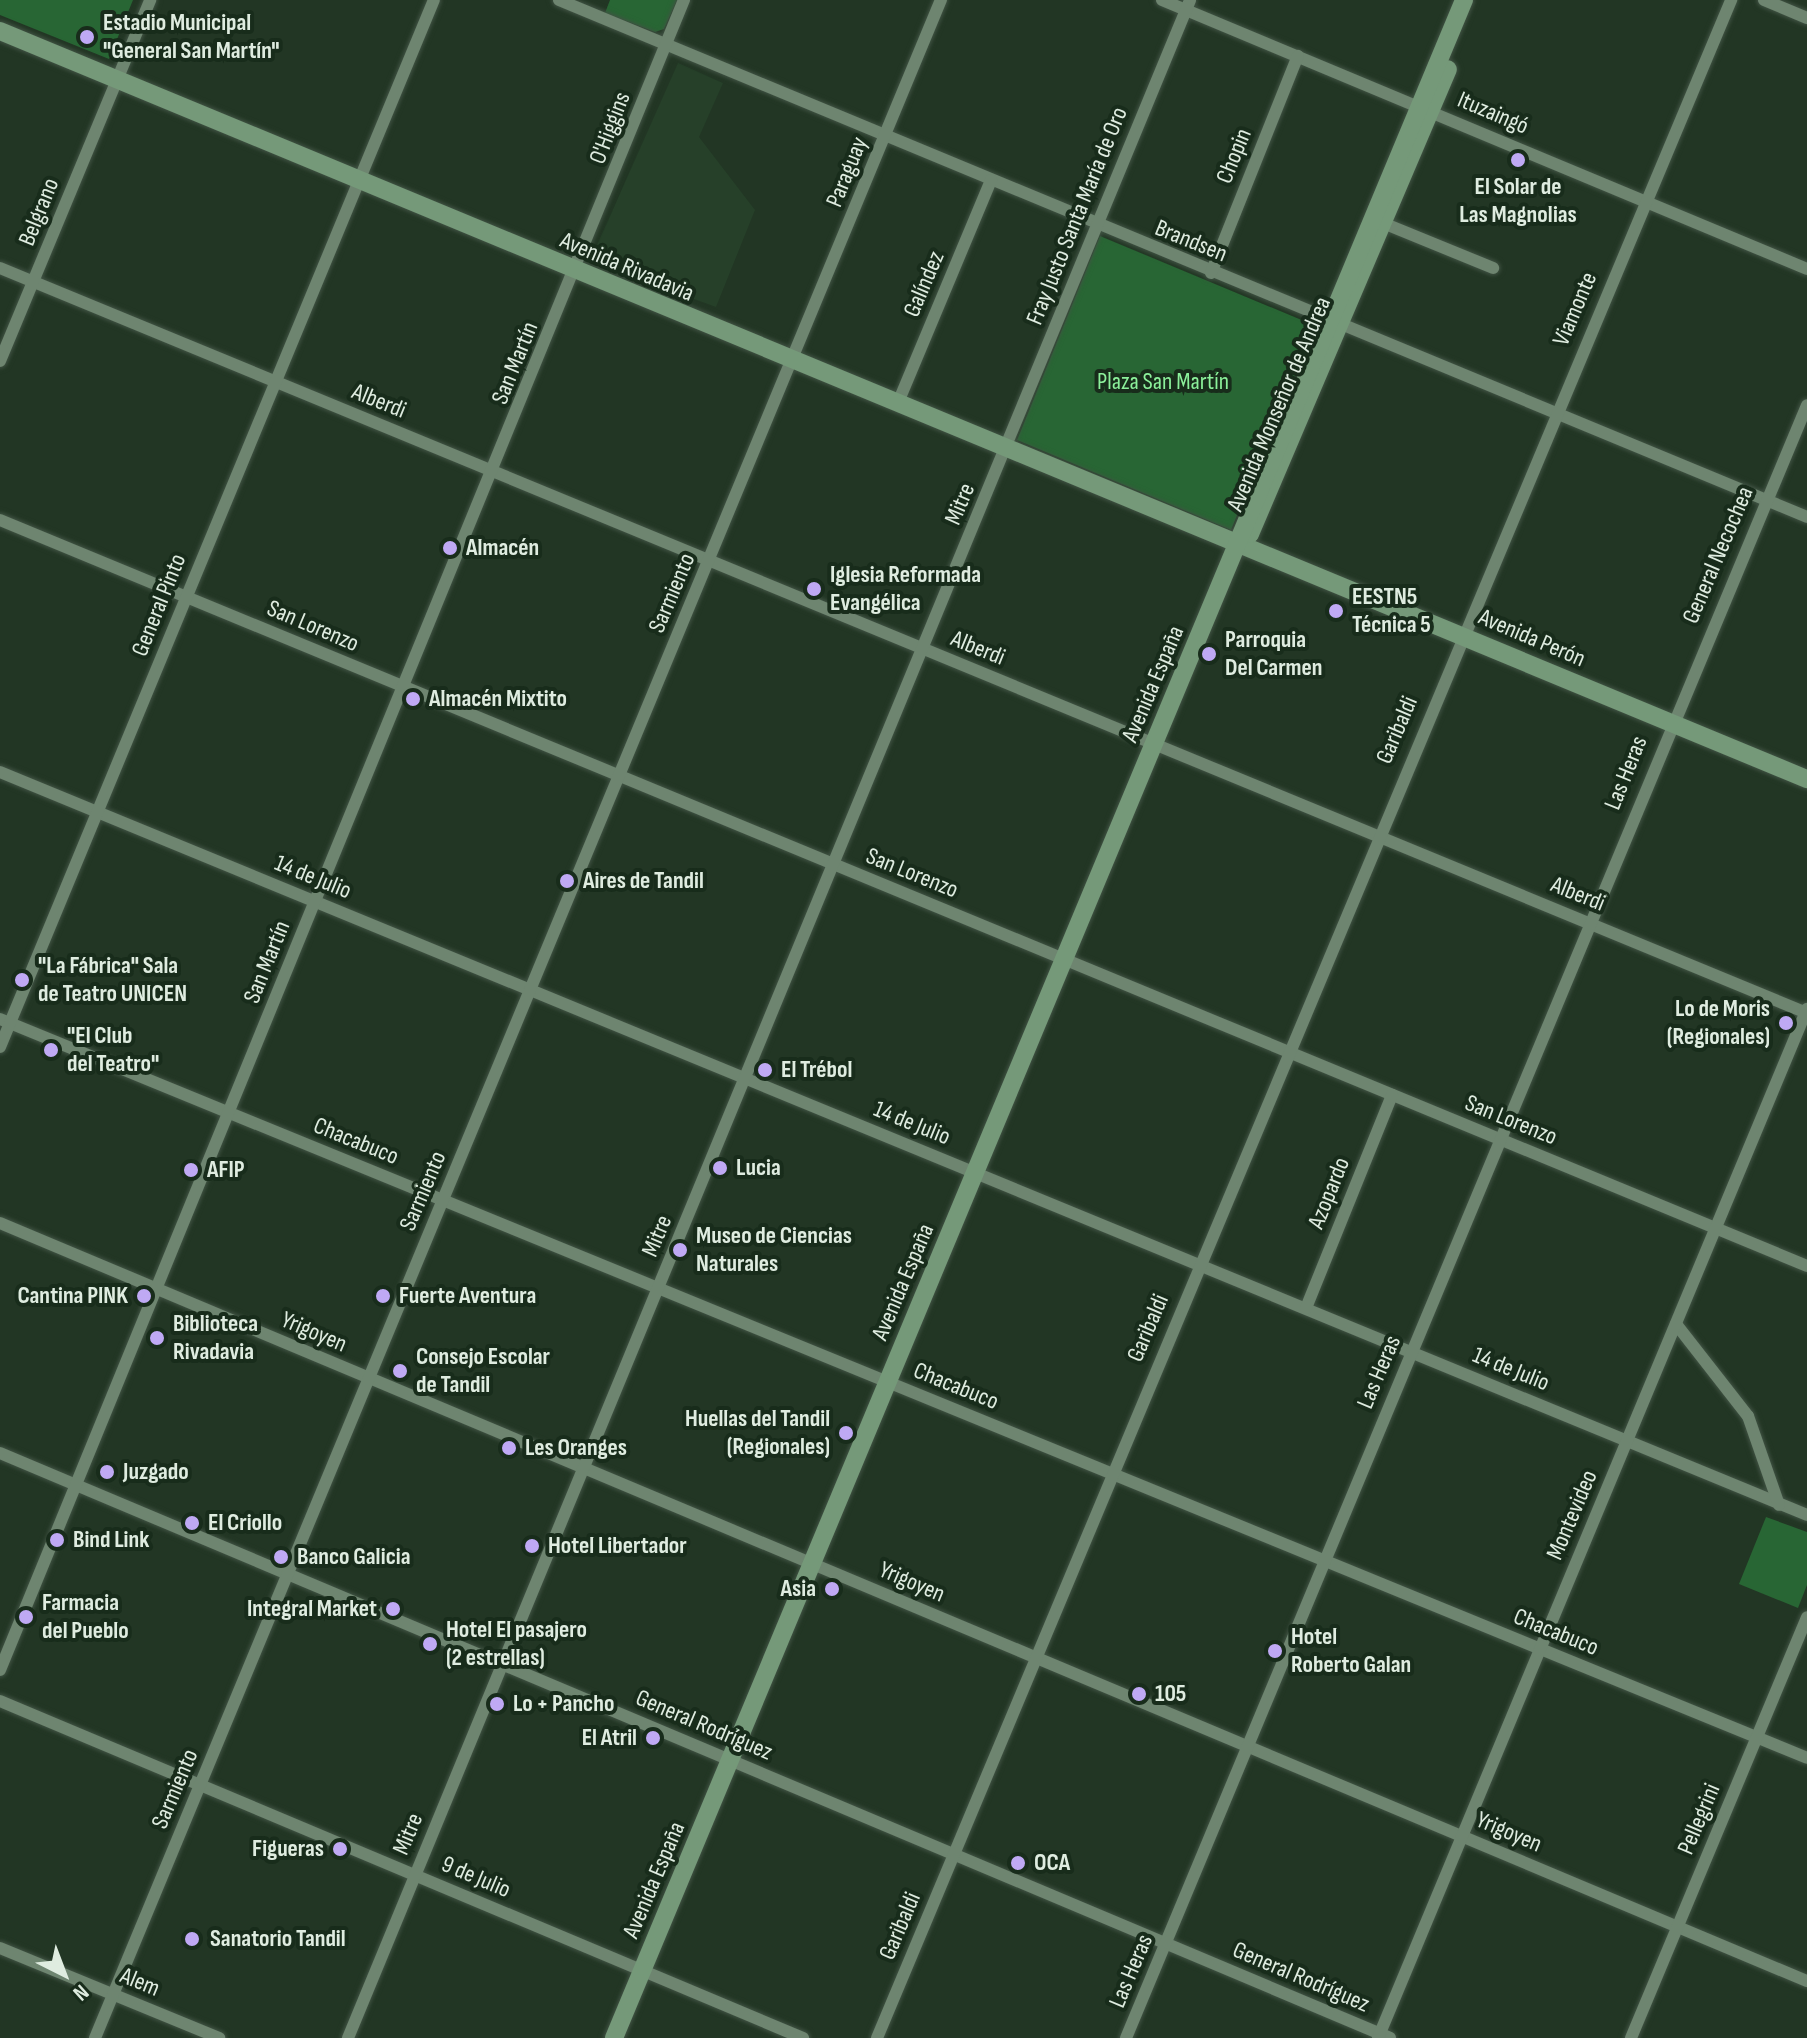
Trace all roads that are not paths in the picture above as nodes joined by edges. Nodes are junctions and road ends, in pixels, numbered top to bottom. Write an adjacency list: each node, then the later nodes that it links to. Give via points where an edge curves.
1 (150, 0): 16 (street, Belgrano)
2 (434, 0): 19 (street, General Pinto)
3 (559, 0): 14 (street, Brandsen)
4 (684, 0): 14 (street, O'Higgins)
5 (941, 0): 18 (street, Paraguay)
6 (1162, 0): 11 (street, Ituzaingó)
7 (1464, 0): 17 (main road, Avenida Monseñor de Andrea)
8 (1477, 0): 17 (main road, Avenida Monseñor de Andrea)
9 (1731, 0): 21 (street, Viamonte)
10 (1764, 0): 12 (street)
11 (1188, 5): 15 (street, Ituzaingó); 23 (street, Fray Justo Santa María de Oro)
12 (1807, 18)
13 (0, 31): 16 (main road, Avenida Rivadavia)
14 (667, 44): 18 (street, Brandsen); 27 (street, O'Higgins)
15 (1298, 56): 17 (street, Ituzaingó); 28 (street, Chopin)
16 (118, 80): 19 (main road, Avenida Rivadavia); 29 (street, Belgrano)
17 (1424, 108): 21 (street, Ituzaingó); 22 (main road, Avenida Monseñor de Andrea); 30 (main road, Avenida Monseñor de Andrea)
18 (886, 135): 20 (street, Brandsen); 32 (street, Paraguay)
19 (360, 180): 27 (main road, Avenida Rivadavia); 33 (street, General Pinto)
20 (991, 180): 23 (street, Brandsen); 34 (street, Galíndez)
21 (1645, 201): 26 (street, Ituzaingó); 36 (street, Viamonte)
22 (1383, 223): 25 (street); 30 (main road, Avenida Monseñor de Andrea)
23 (1097, 226): 28 (street, Brandsen); 37 (street, Fray Justo Santa María de Oro)
24 (0, 268): 29 (street, Alberdi)
25 (1493, 268)
26 (1807, 269)
27 (577, 272): 32 (main road, Avenida Rivadavia); 38 (street, San Martín)
28 (1211, 273): 30 (street, Brandsen)
29 (34, 281): 31 (street, Belgrano); 33 (street, Alberdi)
30 (1333, 322): 36 (street, Brandsen); 42 (main road, Avenida Monseñor de Andrea, via 1250,534)
31 (0, 361)
32 (792, 361): 34 (main road, Avenida Rivadavia); 43 (street, Sarmiento)
33 (275, 382): 38 (street, Alberdi); 44 (street, General Pinto)
34 (897, 405): 37 (main road, Avenida Rivadavia)
35 (1807, 405): 39 (street, General Necochea)
36 (1555, 413): 39 (street, Brandsen); 45 (street, Viamonte)
37 (1006, 450): 42 (main road, Avenida Rivadavia); 46 (street, Mitre)
38 (494, 473): 43 (street, Alberdi); 47 (street, San Martín)
39 (1765, 500): 40 (street, Brandsen); 48 (street, General Necochea)
40 (1807, 517)
41 (0, 520): 44 (street, San Lorenzo)
42 (1237, 544): 45 (main road, Avenida Perón); 49 (main road, Avenida España)
43 (709, 561): 46 (street, Alberdi); 51 (street, Sarmiento)
44 (186, 597): 47 (street, San Lorenzo); 53 (street, General Pinto)
45 (1460, 635): 48 (main road, Avenida Perón); 54 (street, Garibaldi)
46 (924, 649): 49 (street, Alberdi); 55 (street, Mitre)
47 (405, 688): 51 (street, San Lorenzo); 56 (street, San Martín)
48 (1671, 722): 52 (main road, Avenida Perón); 57 (street, Las Heras)
49 (1154, 744): 54 (street, Alberdi); 58 (main road, Avenida España)
50 (0, 772): 53 (street, 14 de Julio)
51 (620, 776): 55 (street, San Lorenzo); 59 (street, Sarmiento)
52 (1807, 779)
53 (98, 812): 56 (street, 14 de Julio); 61 (street, General Pinto)
54 (1377, 836): 57 (street, Alberdi); 63 (street, Garibaldi)
55 (834, 864): 58 (street, San Lorenzo); 64 (street, Mitre)
56 (316, 902): 59 (street, 14 de Julio); 66 (street, San Martín)
57 (1589, 923): 60 (street, Alberdi); 67 (street, Las Heras)
58 (1064, 959): 63 (street, San Lorenzo); 68 (main road, Avenida España)
59 (531, 990): 64 (street, 14 de Julio); 69 (street, Sarmiento)
60 (1807, 1011): 71 (street, Montevideo)
61 (5, 1021): 62 (street, General Pinto); 66 (street, Chacabuco)
62 (0, 1047)
63 (1287, 1052): 65 (street, San Lorenzo); 72 (street, Garibaldi)
64 (746, 1078): 68 (street, 14 de Julio); 74 (street, Mitre)
65 (1392, 1095): 67 (street, San Lorenzo); 76 (street, Azopardo)
66 (229, 1114): 69 (street, Chacabuco); 75 (street, San Martín)
67 (1500, 1139): 71 (street, San Lorenzo); 78 (street, Las Heras)
68 (975, 1172): 72 (street, 14 de Julio); 80 (main road, Avenida España)
69 (443, 1200): 74 (street, Chacabuco); 79 (street, Sarmiento)
70 (0, 1223): 75 (street, Yrigoyen)
71 (1716, 1229): 73 (street, San Lorenzo); 77 (street, Montevideo)
72 (1199, 1264): 76 (street, 14 de Julio); 84 (street, Garibaldi)
73 (1807, 1266)
74 (659, 1288): 80 (street, Chacabuco); 83 (street, Mitre)
75 (159, 1291): 79 (street, Yrigoyen); 85 (street, San Martín)
76 (1306, 1308): 78 (street, 14 de Julio)
77 (1676, 1324): 81 (street, Montevideo); 86 (street, via 1748,1416)
78 (1411, 1352): 81 (street, 14 de Julio); 88 (street, Las Heras)
79 (369, 1380): 83 (street, Yrigoyen); 90 (street, Sarmiento)
80 (888, 1382): 84 (street, Chacabuco); 89 (main road, Avenida España)
81 (1627, 1440): 86 (street, 14 de Julio); 92 (street, Montevideo)
82 (0, 1453): 85 (street, General Rodríguez)
83 (583, 1469): 89 (street, Yrigoyen); 94 (street, Mitre)
84 (1112, 1474): 88 (street, Chacabuco); 93 (street, Garibaldi)
85 (75, 1487): 90 (street, General Rodríguez); 95 (street, San Martín)
86 (1779, 1505): 87 (street, 14 de Julio)
87 (1807, 1515)
88 (1324, 1561): 92 (street, Chacabuco); 98 (street, Las Heras)
89 (813, 1563): 93 (street, Yrigoyen); 100 (main road, Avenida España)
90 (288, 1574): 94 (street, General Rodríguez); 101 (street, Sarmiento)
91 (1807, 1617): 97 (street, Pellegrini)
92 (1540, 1649): 97 (street, Chacabuco); 102 (street, Montevideo)
93 (1035, 1658): 98 (street, Yrigoyen); 103 (street, Garibaldi)
94 (503, 1664): 100 (street, General Rodríguez); 104 (street, Mitre)
95 (0, 1670)
96 (0, 1701): 101 (street, 9 de Julio)
97 (1758, 1738): 99 (street, Chacabuco); 105 (street, Pellegrini)
98 (1247, 1747): 102 (street, Yrigoyen); 106 (street, Las Heras)
99 (1807, 1758)
100 (730, 1760): 103 (street, General Rodríguez); 108 (main road, Avenida España)
101 (200, 1785): 104 (street, 9 de Julio); 110 (street, Sarmiento)
102 (1462, 1837): 105 (street, Yrigoyen); 111 (street, Montevideo)
103 (954, 1854): 106 (street, General Rodríguez); 117 (street, Garibaldi)
104 (415, 1875): 108 (street, 9 de Julio); 114 (street, Mitre)
105 (1678, 1926): 109 (street, Yrigoyen); 119 (street, Pellegrini)
106 (1166, 1943): 111 (street, General Rodríguez); 118 (street, Las Heras)
107 (0, 1948): 110 (street, Alem)
108 (642, 1971): 115 (main road, Avenida España); 116 (street, 9 de Julio)
109 (1807, 1981)
110 (113, 1994): 112 (street, Sarmiento); 113 (street, Alem)
111 (1383, 2037)
112 (95, 2038)
113 (219, 2038)
114 (348, 2038)
115 (614, 2038)
116 (803, 2038)
117 (877, 2038)
118 (1126, 2038)
119 (1631, 2038)

